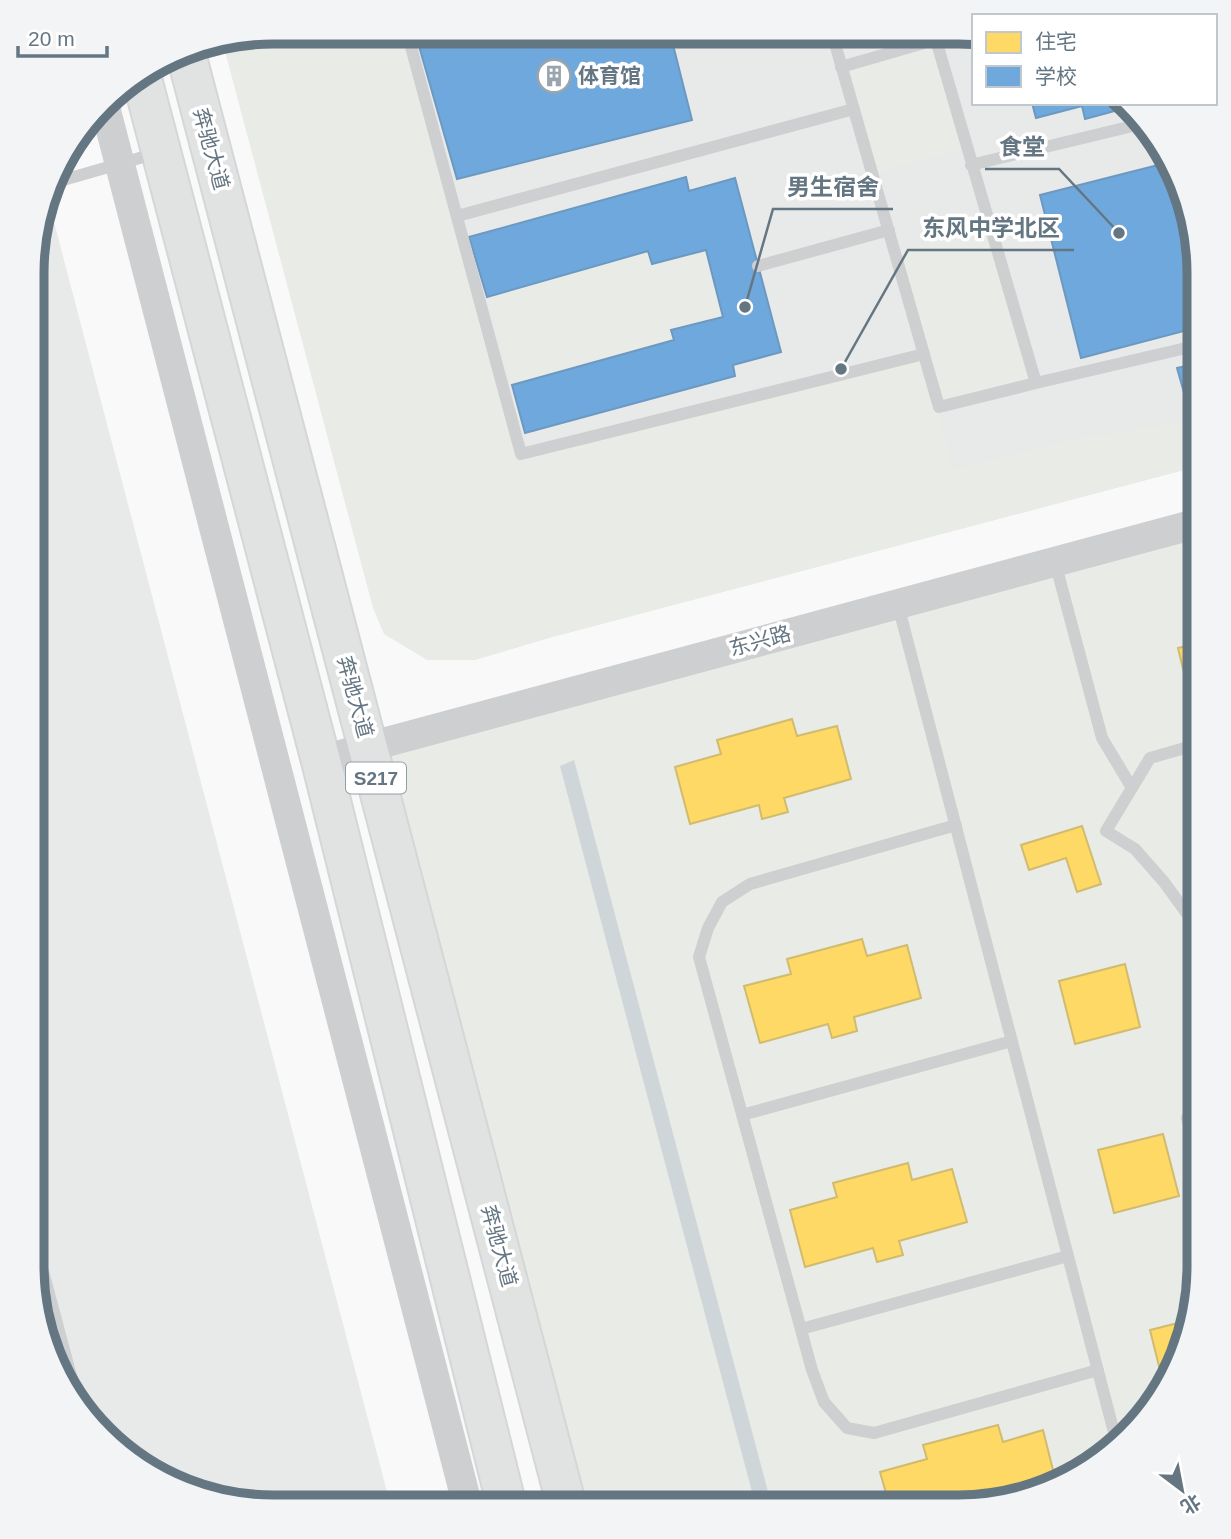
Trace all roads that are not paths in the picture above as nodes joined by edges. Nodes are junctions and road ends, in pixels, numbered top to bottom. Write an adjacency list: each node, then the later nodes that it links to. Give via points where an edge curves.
1 (410, 44): 15 (lane)
2 (835, 44): 6 (lane)
3 (910, 44): 6 (lane)
4 (936, 44): 13 (lane)
5 (188, 60): 26 (main road, 奔驰大道 / S217)
6 (841, 67): 8 (lane)
7 (143, 83): 11 (main road, S217)
8 (853, 109): 15 (lane); 16 (lane)
9 (107, 115): 12 (street)
10 (1133, 126): 13 (lane)
11 (161, 151): 12 (lane); 21 (main road, S217)
12 (120, 164): 14 (lane); 22 (street)
13 (971, 165): 20 (lane)
14 (63, 180)
15 (457, 216): 19 (lane, via 522,453)
16 (889, 230): 17 (lane); 19 (lane)
17 (758, 266)
18 (1187, 348): 20 (lane)
19 (925, 354): 20 (lane, via 939,407)
20 (1036, 383)
21 (233, 426): 22 (street); 28 (main road, S217)
22 (191, 436): 40 (street)
23 (1187, 526): 24 (street, 东兴路)
24 (1055, 562): 25 (street, 东兴路); 29 (lane, via 1102,738)
25 (898, 604): 26 (street, 东兴路); 30 (lane)
26 (368, 747): 28 (street, 东兴路); 42 (main road, 奔驰大道 / S217)
27 (1187, 747): 29 (lane, via 1150,758)
28 (321, 761): 41 (main road, S217)
29 (1132, 788): 31 (lane, via 1107,831 1135,849)
30 (956, 825): 32 (lane); 33 (lane, via 750,884 722,902 699,957)
31 (1187, 913)
32 (1012, 1041): 33 (lane); 34 (lane)
33 (742, 1115): 36 (lane)
34 (1068, 1256): 36 (lane); 37 (lane)
35 (45, 1278): 38 (lane)
36 (801, 1329): 37 (lane, via 824,1402 847,1428 874,1433)
37 (1098, 1370): 39 (lane)
38 (70, 1373)
39 (1114, 1433)
40 (465, 1495)
41 (504, 1495)
42 (564, 1495)

